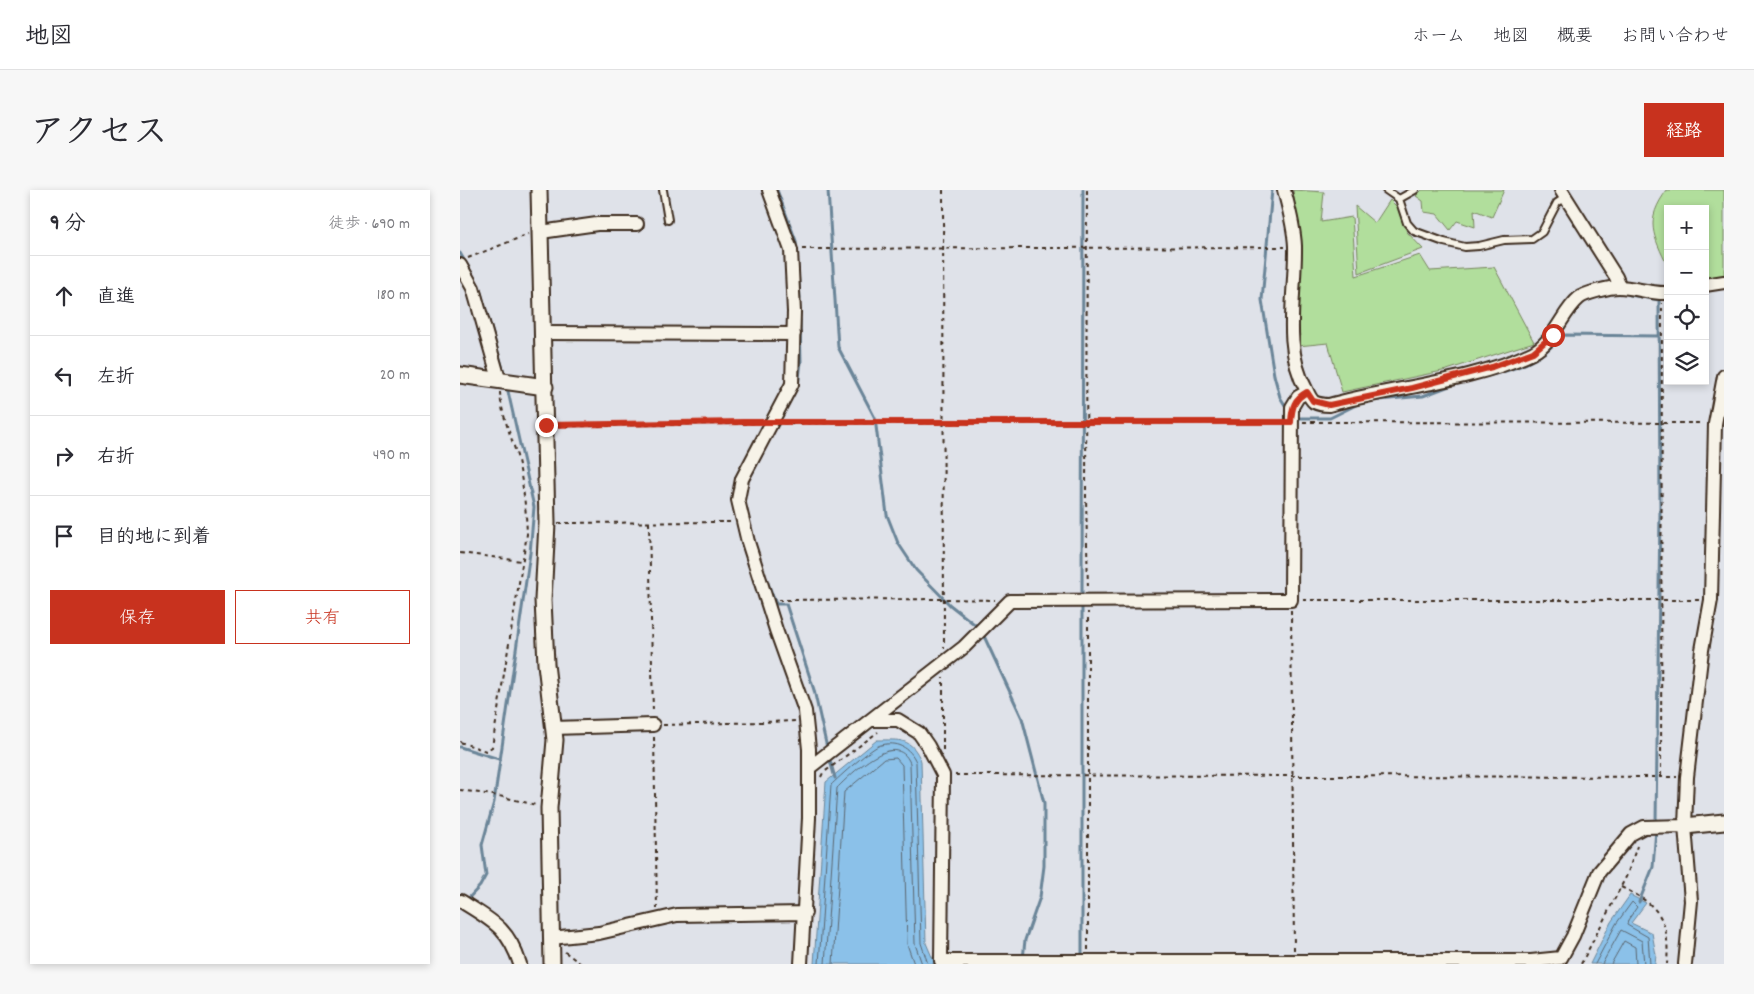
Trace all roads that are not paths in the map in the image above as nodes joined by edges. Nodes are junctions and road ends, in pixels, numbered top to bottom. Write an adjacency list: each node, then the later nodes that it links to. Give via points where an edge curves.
1 (539, 190): 11 (street)
2 (663, 190): 9 (lane)
3 (769, 190): 18 (street, via 791,250)
4 (1284, 190): 23 (street, via 1292,214 1295,247 1293,339 1297,367)
5 (1386, 190): 8 (lane)
6 (1415, 190): 8 (lane)
7 (1563, 194): 8 (lane, via 1542,232 1532,239 1465,247 1414,231 1407,223); 15 (street)
8 (1399, 199)
9 (668, 220)
10 (637, 224): 11 (street, via 597,224)
11 (541, 232): 17 (street)
12 (460, 263): 21 (street, via 473,288)
13 (1724, 282): 14 (street)
14 (1709, 285)
15 (1620, 287): 16 (street); 23 (street, via 1579,298 1553,335 1533,352 1492,367 1329,405 1313,401)
16 (1664, 293)
17 (544, 333): 18 (street); 22 (street)
18 (794, 334): 27 (street, via 792,384 739,488 738,500 766,600 805,711)
19 (460, 375): 21 (street)
20 (1724, 376): 29 (street, via 1715,424 1711,600 1687,777)
21 (499, 380): 22 (street)
22 (545, 387): 26 (street, via 547,523 543,600)
23 (1307, 392): 24 (street, via 1298,397 1292,407 1291,600 1010,601 947,661)
24 (872, 720): 27 (street); 29 (street, via 893,720 909,725 928,746 943,775 942,961 1531,961 1560,958 1573,936 1599,872 1631,834 1644,827)
25 (654, 725): 26 (street)
26 (553, 728): 32 (street, via 555,740 549,808)
27 (809, 768): 31 (street)
28 (1724, 822): 29 (street)
29 (1690, 825): 36 (street, via 1690,901)
30 (461, 901): 33 (street, via 509,936)
31 (805, 913): 32 (street, via 677,915 600,933); 35 (street)
32 (551, 940): 34 (street)
33 (520, 964)
34 (552, 964)
35 (802, 964)
36 (1685, 964)

